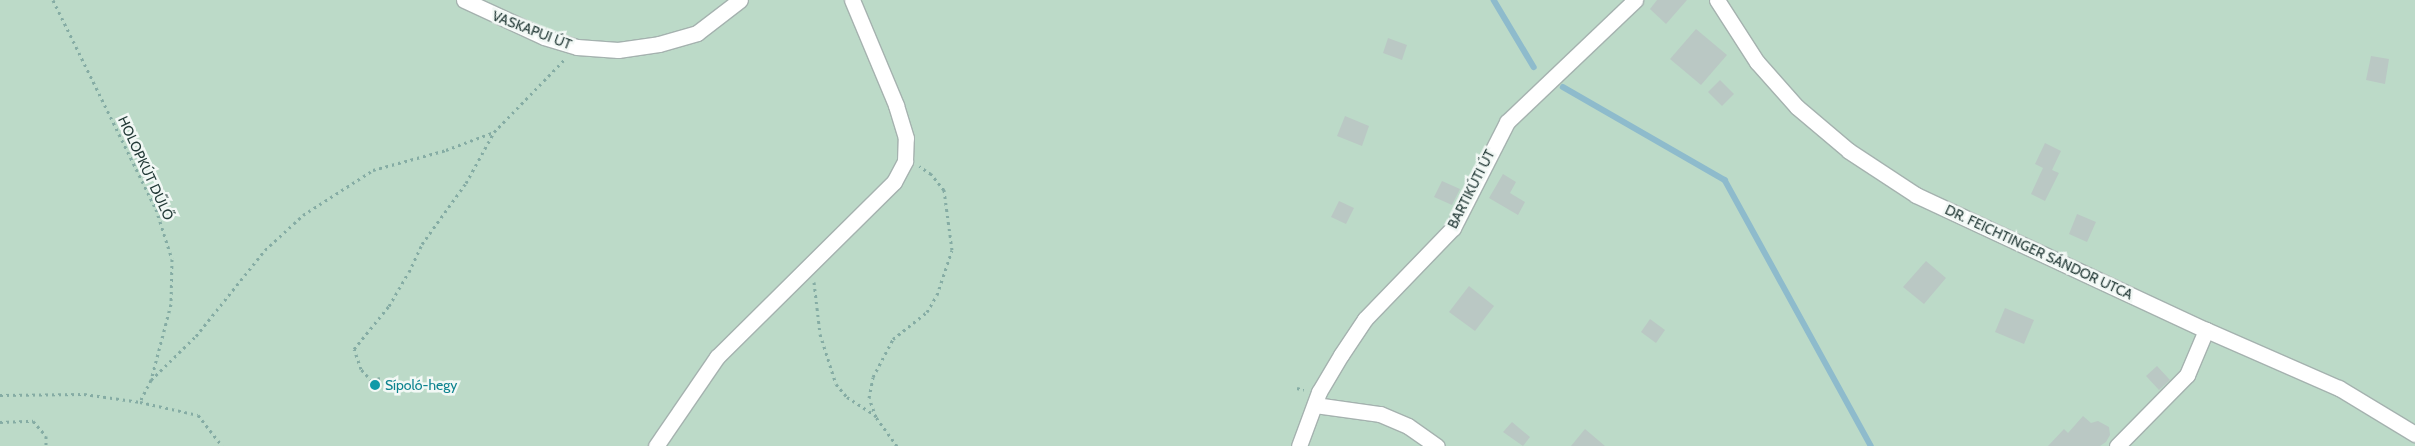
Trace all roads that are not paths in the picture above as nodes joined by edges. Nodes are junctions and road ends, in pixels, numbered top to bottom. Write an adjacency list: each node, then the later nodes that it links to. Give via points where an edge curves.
1 (464, 0): 2 (street, VASKAPUI ÚT, via 510,24 577,47 618,50 659,44 697,33)
2 (740, 0)
3 (852, 0): 9 (street, via 896,105 906,138 905,161 894,182 717,357)
4 (1635, 0): 7 (street, BARTIKÚTI ÚT, via 1507,122 1453,228 1365,320 1341,354)
5 (1717, 0): 6 (street, DR. FEICHTINGER SÁNDOR UTCA, via 1757,62 1797,107 1856,156 1916,195)
6 (2206, 330): 8 (street, DR. FEICHTINGER SÁNDOR UTCA, via 2339,388); 12 (street, via 2187,374)
7 (1315, 405): 10 (street, BARTIKÚTI ÚT); 11 (street, via 1380,414 1408,426)
8 (2415, 434)
9 (656, 446)
10 (1300, 446)
11 (1437, 446)
12 (2117, 446)

